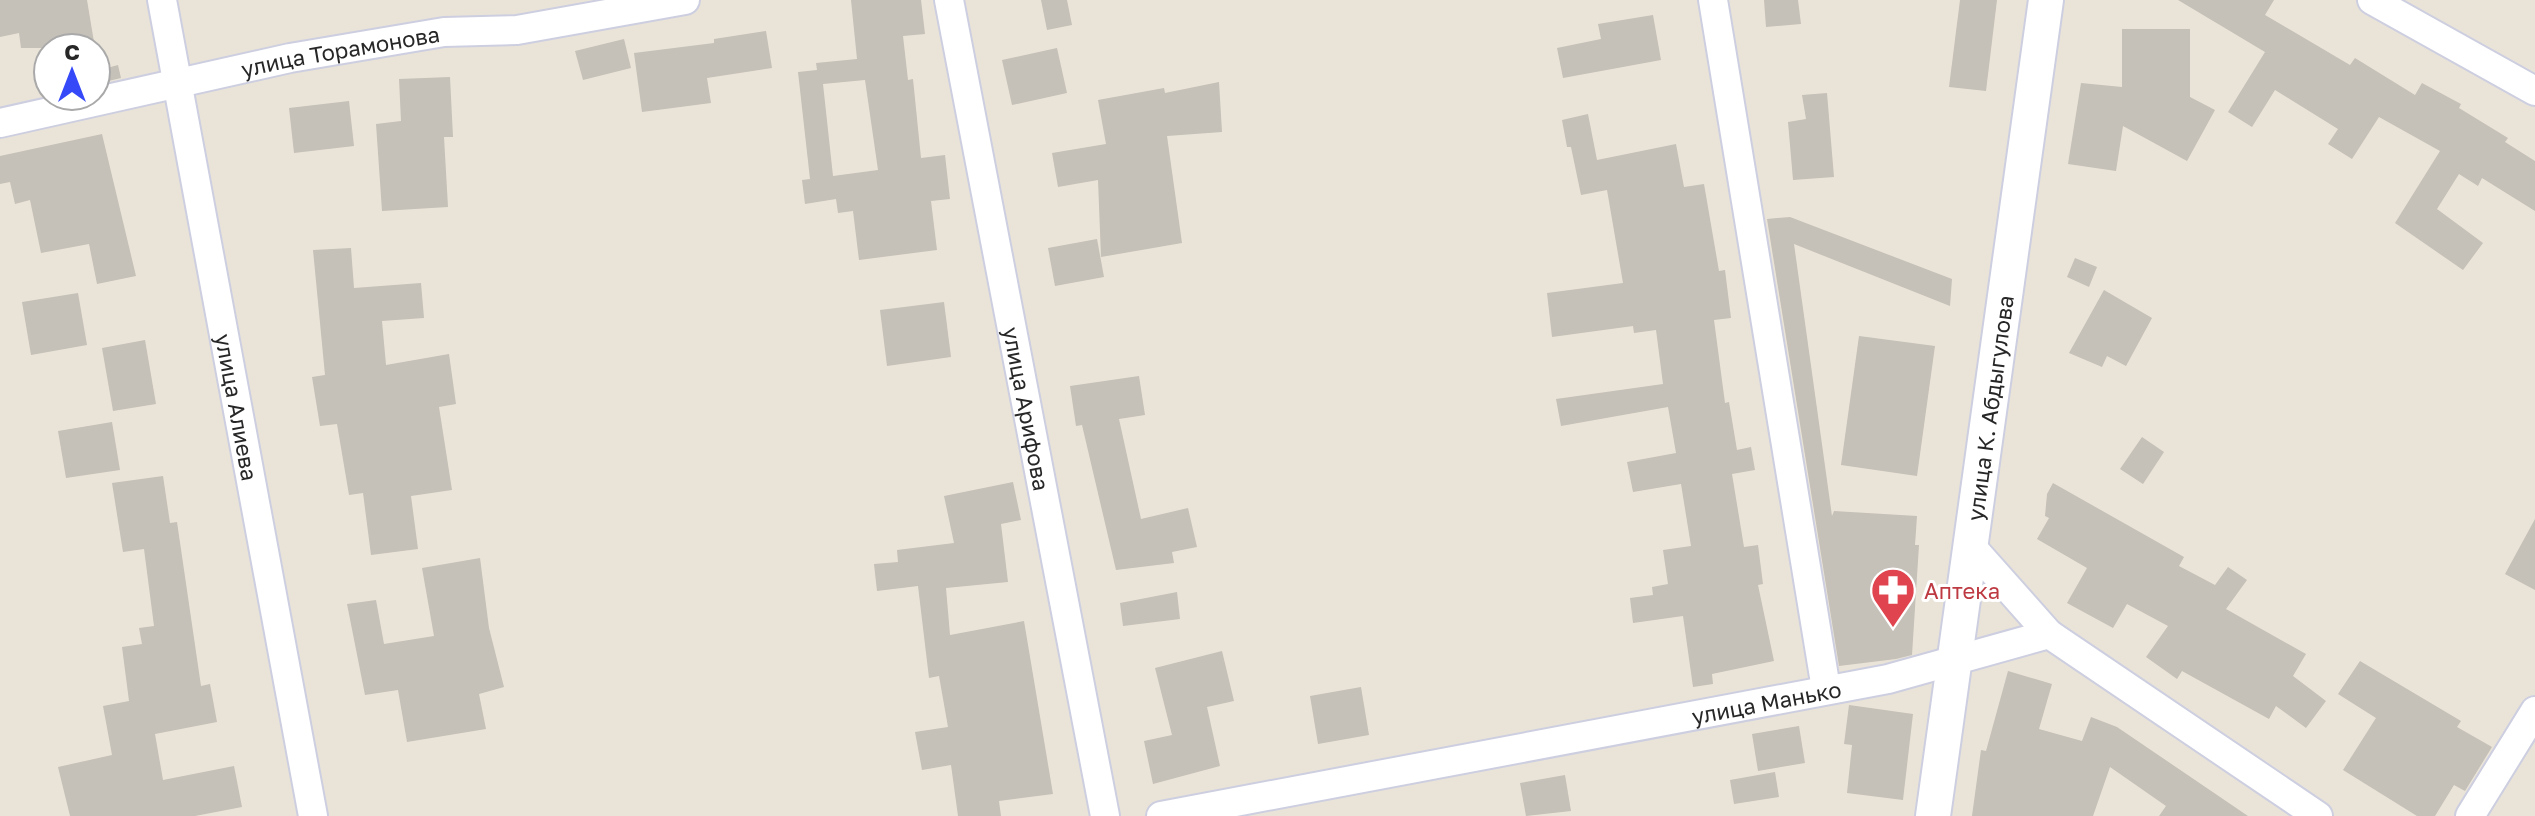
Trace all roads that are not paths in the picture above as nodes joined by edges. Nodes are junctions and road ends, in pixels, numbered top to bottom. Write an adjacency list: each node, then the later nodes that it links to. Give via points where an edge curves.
1 (162, 0): 7 (street, улица Алиева)
2 (685, 0): 7 (street, улица Торамонова, via 517,30 444,32)
3 (949, 0): 16 (street, улица Арифова)
4 (1713, 0): 13 (street)
5 (2046, 0): 10 (street, улица К. Абдыгулова)
6 (2372, 0): 8 (street)
7 (178, 83): 9 (street, улица Торамонова); 15 (street, улица Алиева)
8 (2535, 91)
9 (0, 123)
10 (1970, 545): 11 (street); 12 (street, улица К. Абдыгулова)
11 (2049, 634): 12 (street, улица Манько); 19 (street)
12 (1954, 661): 13 (street, улица Манько); 18 (street, улица К. Абдыгулова)
13 (1826, 689): 17 (street, улица Манько)
14 (2535, 711): 20 (street)
15 (313, 816)
16 (1105, 816)
17 (1161, 816)
18 (1933, 816)
19 (2318, 816)
20 (2470, 816)

